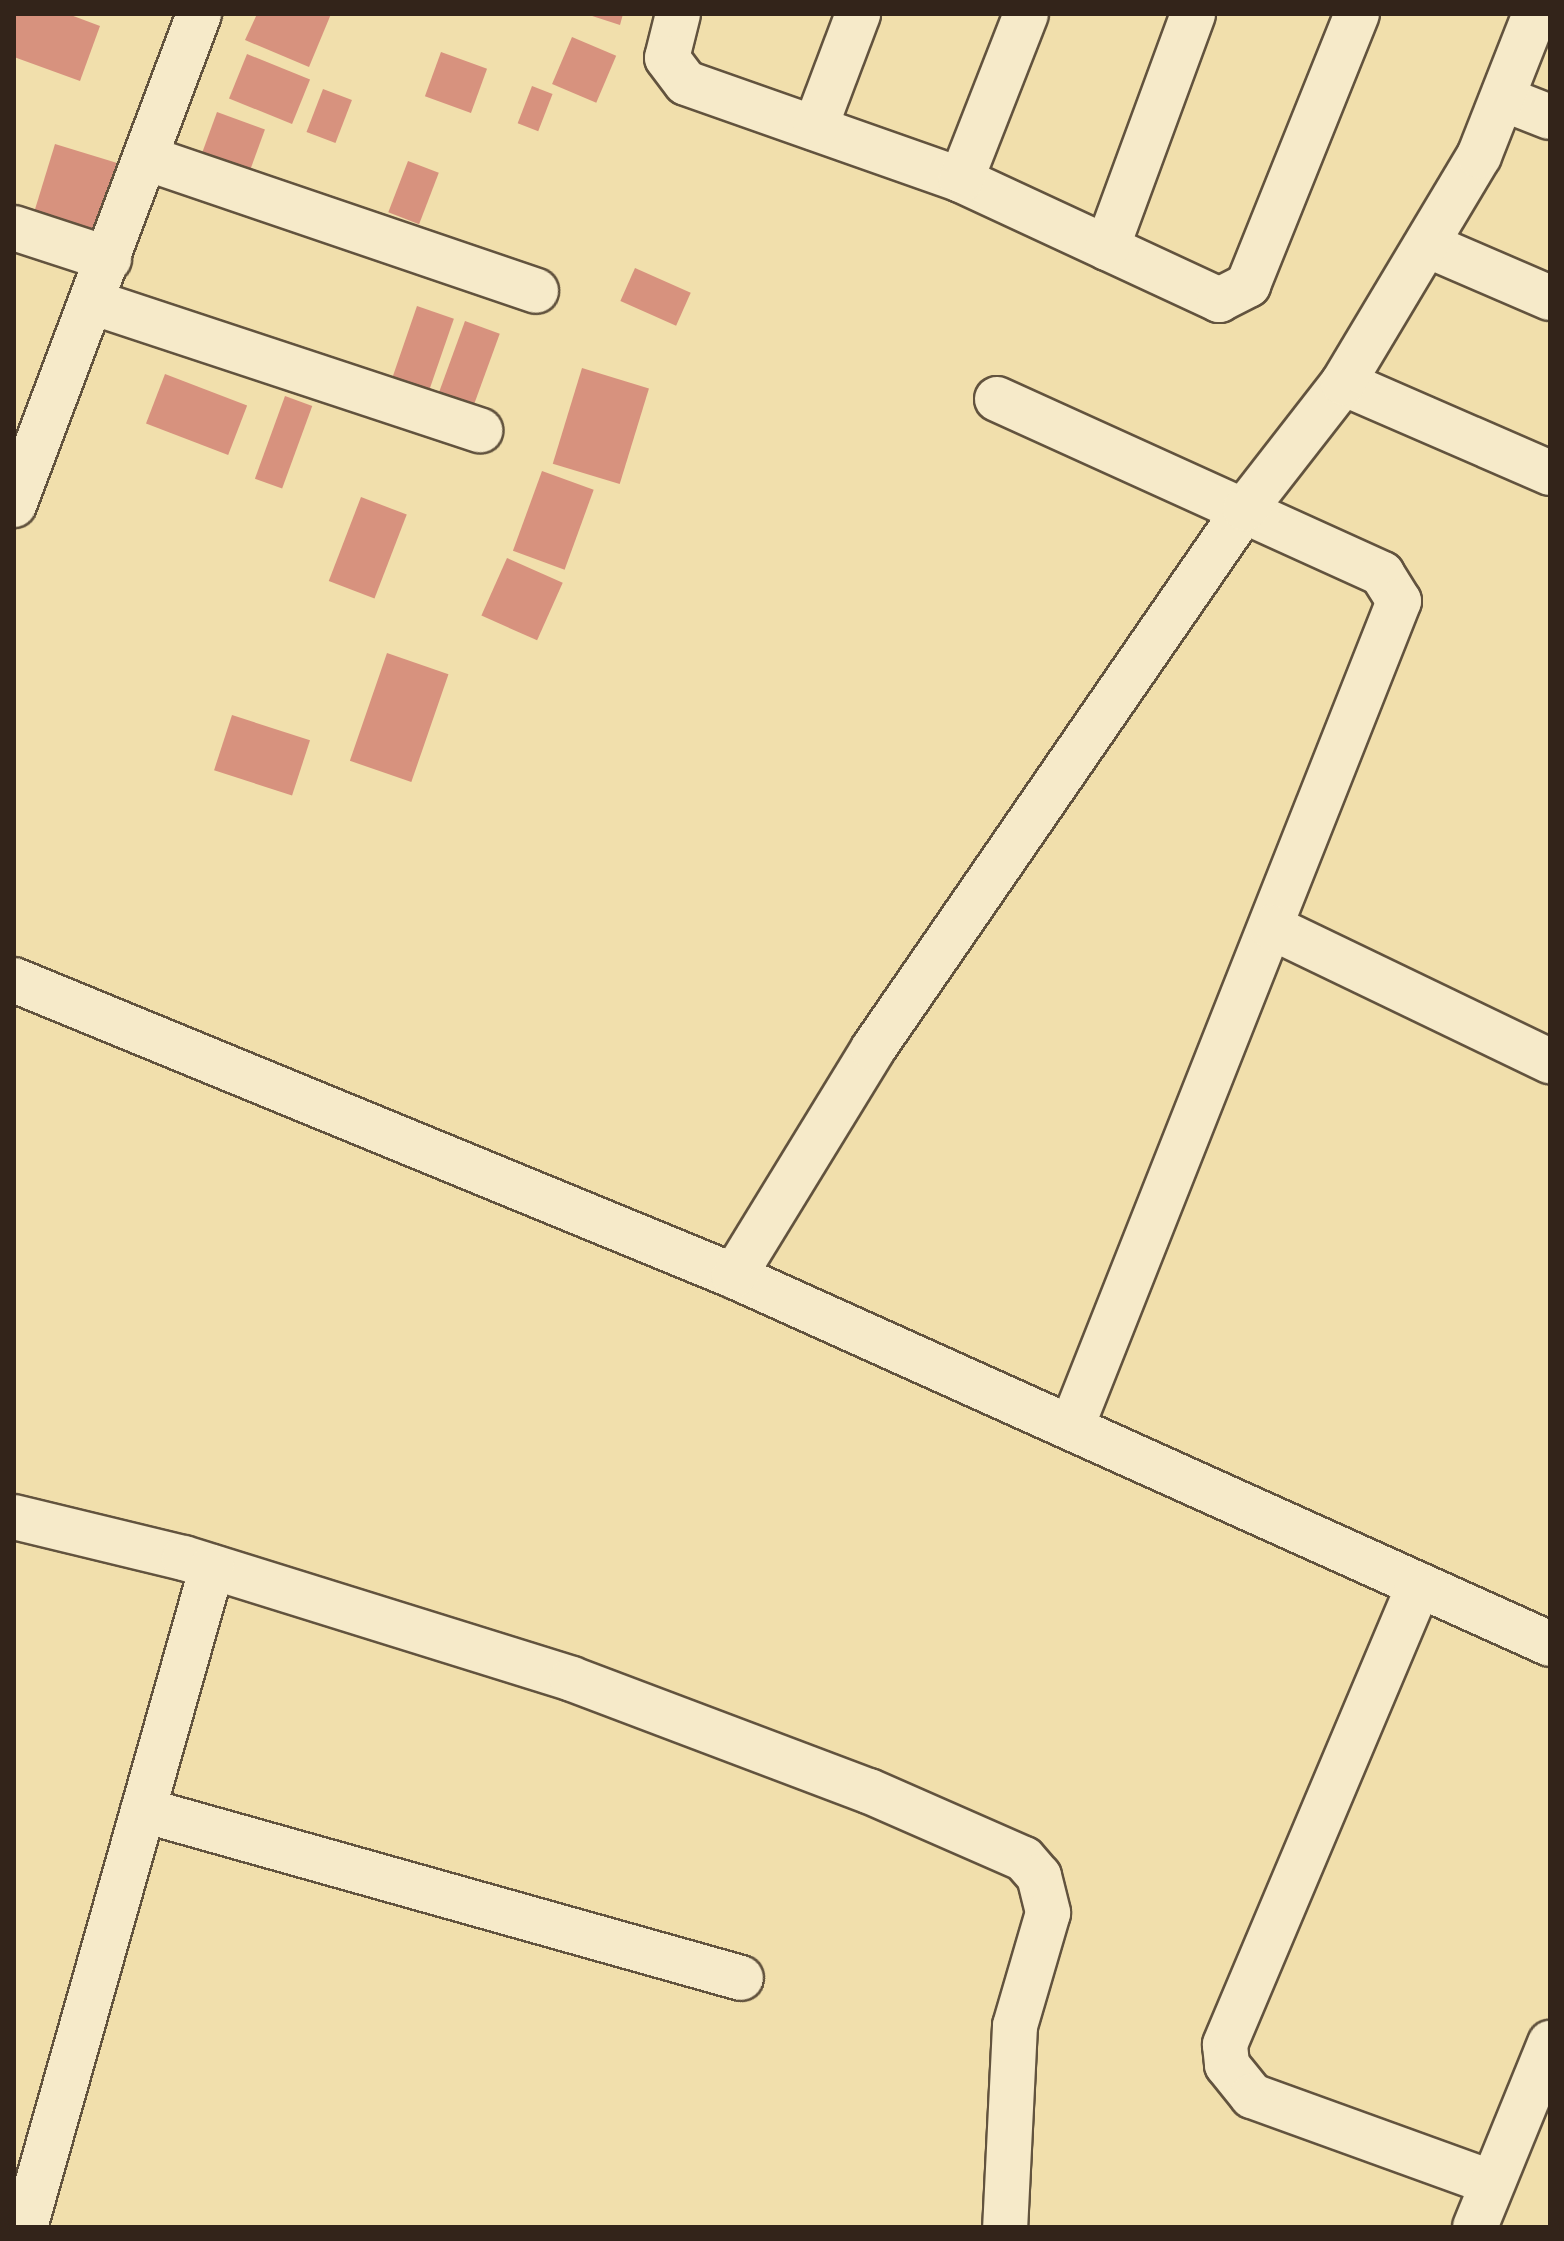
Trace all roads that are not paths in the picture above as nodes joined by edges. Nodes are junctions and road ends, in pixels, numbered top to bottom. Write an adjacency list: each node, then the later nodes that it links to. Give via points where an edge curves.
1 (199, 14): 11 (street)
2 (678, 14): 10 (street, via 667,58 686,83)
3 (858, 14): 10 (street)
4 (1026, 14): 12 (street)
5 (1193, 14): 15 (street)
6 (1357, 14): 15 (street, via 1248,285 1237,296 1199,296)
7 (1535, 14): 8 (street)
8 (1504, 99): 9 (street); 14 (street)
9 (1550, 117)
10 (815, 128): 12 (street)
11 (146, 158): 16 (street); 17 (street)
12 (961, 180): 15 (street)
13 (14, 228): 16 (street)
14 (1427, 245): 18 (street); 20 (street)
15 (1107, 248)
16 (109, 259): 19 (street)
17 (536, 291)
18 (1550, 298)
19 (92, 302): 22 (street); 23 (street)
20 (1343, 383): 24 (street); 26 (street)
21 (997, 399): 26 (street)
22 (480, 430)
23 (22, 459): 25 (street)
24 (1550, 473)
25 (14, 505)
26 (1245, 509): 27 (street, via 1382,574 1399,601); 30 (street, via 866,1060)
27 (1271, 927): 29 (street); 31 (street)
28 (14, 980): 30 (street)
29 (1550, 1061)
30 (734, 1276): 31 (street)
31 (1072, 1426): 34 (street)
32 (14, 1517): 33 (street)
33 (212, 1567): 36 (street); 41 (street, via 572,1679 869,1791 1024,1859 1039,1876 1048,1913 1015,2026)
34 (1419, 1585): 35 (street); 39 (street, via 1225,2045 1227,2065 1252,2096)
35 (1550, 1644)
36 (143, 1810): 37 (street); 40 (street)
37 (741, 1978)
38 (1550, 2043): 39 (street)
39 (1492, 2183): 42 (street)
40 (25, 2227)
41 (1005, 2227)
42 (1475, 2227)

